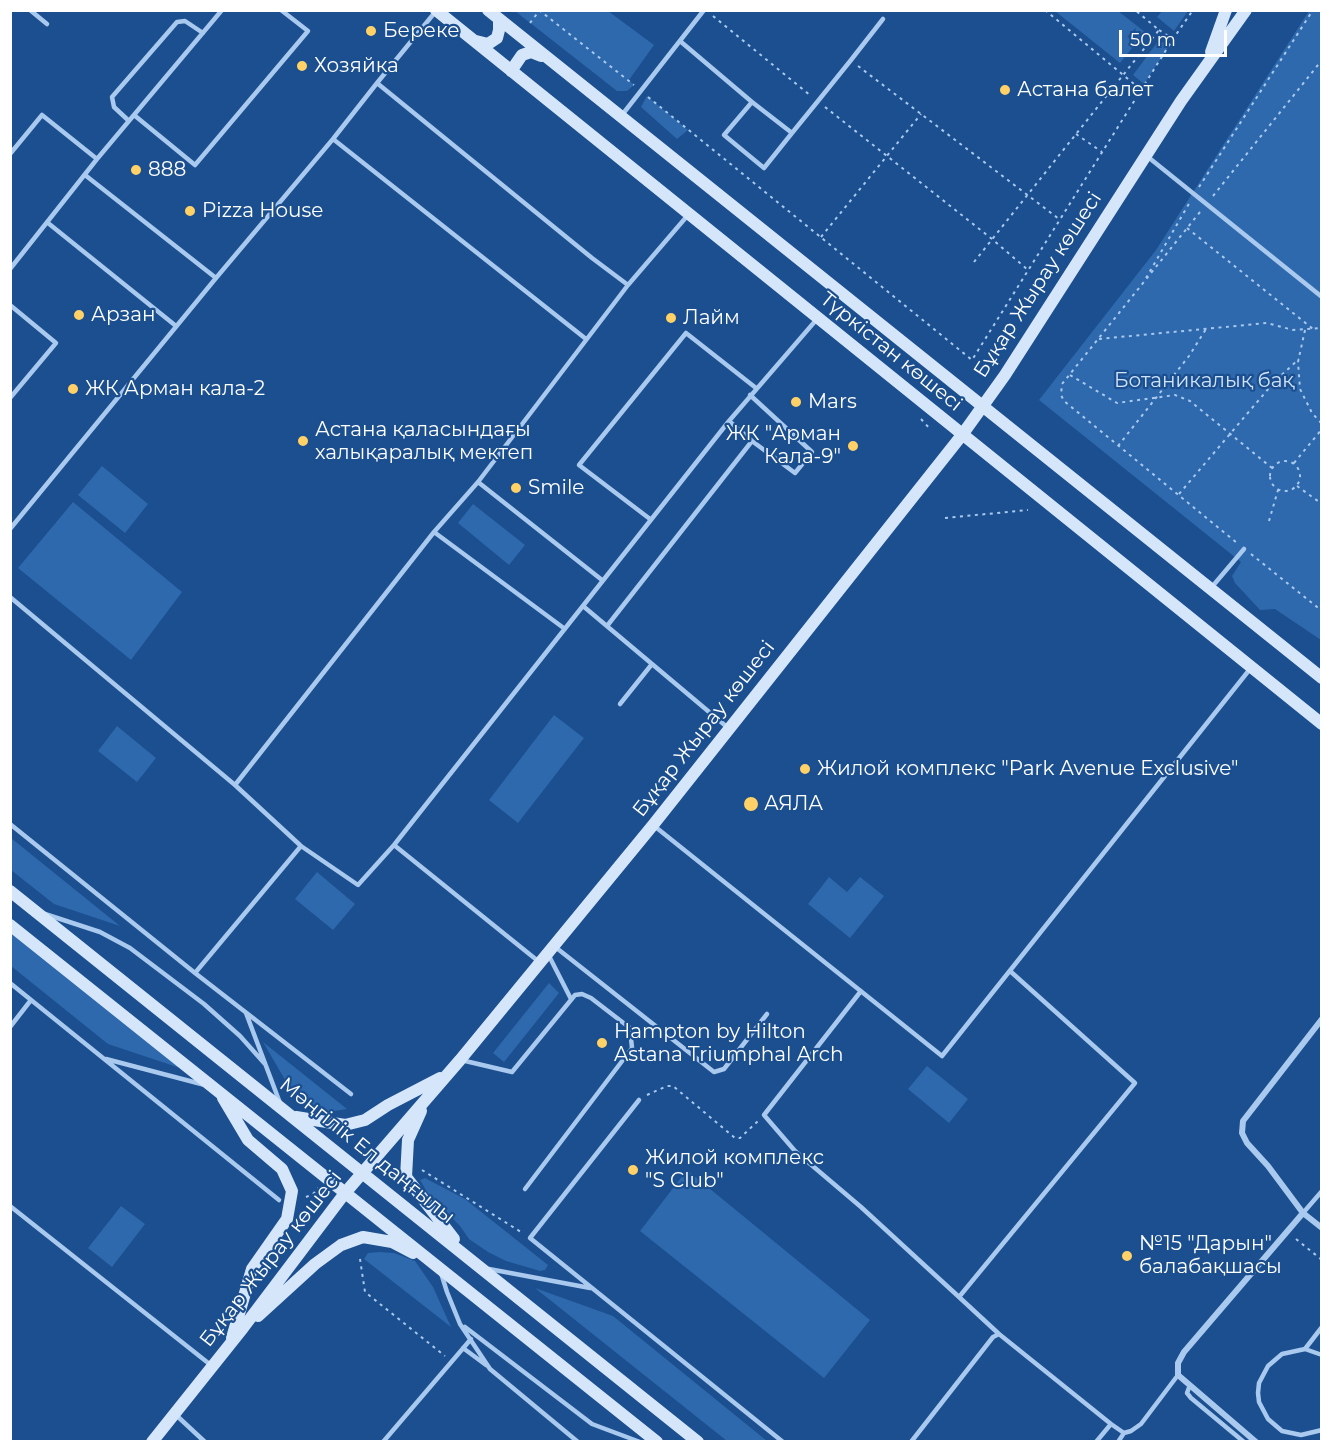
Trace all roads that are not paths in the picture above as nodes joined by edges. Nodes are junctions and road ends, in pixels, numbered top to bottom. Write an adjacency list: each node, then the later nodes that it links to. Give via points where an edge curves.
1 (30, 10): 11 (lane)
2 (222, 10): 12 (lane)
3 (280, 10): 20 (lane, via 308,31 195,165)
4 (488, 10): 10 (main road, Түркістан көшесі)
5 (705, 10): 14 (lane)
6 (1226, 10): 16 (main road)
7 (1246, 10): 16 (main road, Бұқар Жырау көшесі)
8 (436, 11): 13 (main road, Түркістан көшесі); 18 (lane)
9 (883, 19): 23 (lane)
10 (499, 20): 13 (main road, via 497,38 488,44); 15 (main road, Түркістан көшесі)
11 (47, 24)
12 (203, 33): 20 (lane); 22 (lane, via 185,21 177,22 112,97 114,107)
13 (472, 39): 17 (main road, Түркістан көшесі)
14 (680, 41): 19 (lane); 21 (lane)
15 (550, 61): 17 (main road, via 531,52 518,59); 21 (main road, Түркістан көшесі)
16 (1206, 65): 26 (main road, Бұқар Жырау көшесі)
17 (511, 71): 29 (main road, Түркістан көшесі)
18 (377, 83): 24 (lane); 33 (lane)
19 (752, 102): 23 (lane); 23 (lane, via 724,135 764,168)
20 (134, 115): 22 (lane)
21 (620, 117): 42 (main road, Түркістан көшесі)
22 (129, 121): 27 (lane)
23 (792, 133)
24 (333, 138): 32 (lane); 38 (lane)
25 (10, 154): 27 (lane, via 42,115)
26 (1146, 156): 34 (lane); 42 (main road, Бұқар Жырау көшесі)
27 (97, 159): 28 (lane)
28 (85, 175): 30 (lane); 32 (lane)
29 (688, 215): 33 (lane); 36 (main road, Түркістан көшесі)
30 (48, 223): 31 (lane); 37 (lane)
31 (10, 269)
32 (216, 278): 37 (lane)
33 (628, 285): 38 (lane)
34 (1322, 297)
35 (10, 305): 41 (lane, via 56,343)
36 (817, 318): 39 (lane); 44 (main road, Түркістан көшесі)
37 (176, 326): 48 (lane)
38 (586, 339): 46 (lane)
39 (756, 388): 40 (lane); 47 (lane, via 686,333 579,465)
40 (750, 395): 43 (lane); 45 (lane, via 812,452 795,473)
41 (10, 398)
42 (981, 406): 44 (main road, Бұқар Жырау көшесі); 52 (main road, Түркістан көшесі)
43 (729, 421): 45 (lane); 47 (lane)
44 (962, 435): 58 (main road, Түркістан көшесі); 62 (main road, Бұқар Жырау көшесі)
45 (753, 441): 55 (lane)
46 (478, 482): 49 (lane); 51 (lane)
47 (650, 519): 51 (lane)
48 (10, 529)
49 (434, 532): 56 (lane); 63 (lane)
50 (1245, 549): 52 (lane)
51 (602, 580): 54 (lane)
52 (1210, 589): 59 (main road, Түркістан көшесі)
53 (10, 597): 63 (lane)
54 (583, 606): 55 (lane); 56 (lane)
55 (607, 626): 57 (lane)
56 (565, 629): 66 (lane)
57 (652, 664): 60 (lane); 62 (lane)
58 (1251, 667): 61 (main road, Түркістан көшесі); 72 (lane)
59 (1322, 678)
60 (620, 704)
61 (1322, 724)
62 (730, 729): 65 (main road, Бұқар Жырау көшесі)
63 (235, 785): 67 (lane)
64 (10, 824): 73 (lane)
65 (653, 825): 71 (main road, Бұқар Жырау көшесі); 75 (lane)
66 (394, 845): 67 (lane, via 358,885); 71 (lane)
67 (301, 846): 73 (lane)
68 (10, 891): 69 (main road, Мәңгілік Ел даңғылы)
69 (35, 910): 84 (lane, via 100,932 130,948 204,1004); 90 (main road, Мәңгілік Ел даңғылы)
70 (10, 925): 86 (main road)
71 (548, 954): 76 (lane); 79 (lane, via 714,1072 724,1069); 83 (main road, Бұқар Жырау көшесі)
72 (1010, 971): 75 (lane, via 942,1056); 103 (lane, via 1135,1083)
73 (195, 973): 78 (lane)
74 (10, 983): 77 (lane)
75 (861, 991): 103 (lane, via 764,1115 795,1151)
76 (571, 999): 83 (lane, via 512,1072); 92 (lane, via 582,993 630,1028 632,1048)
77 (31, 1000): 81 (lane); 82 (lane)
78 (246, 1013): 84 (lane); 87 (lane)
79 (767, 1014)
80 (1322, 1019): 97 (street, via 1243,1120 1242,1133 1247,1143)
81 (10, 1027)
82 (103, 1058): 86 (lane); 95 (lane)
83 (460, 1060): 85 (main road, Бұқар Жырау көшесі)
84 (265, 1064): 90 (lane)
85 (447, 1075): 88 (main road, Бұқар Жырау көшесі); 90 (main road, via 365,1120 345,1125)
86 (218, 1090): 94 (main road); 109 (main road, via 248,1140 282,1169 292,1191 287,1219 252,1269)
87 (351, 1094)
88 (430, 1095): 91 (main road, Бұқар Жырау көшесі); 99 (main road, via 408,1140 406,1177)
89 (639, 1100): 102 (lane, via 530,1238)
90 (287, 1112): 91 (main road, Мәңгілік Ел даңғылы)
91 (363, 1173): 94 (main road, Бұқар Жырау көшесі); 99 (main road, Мәңгілік Ел даңғылы)
92 (525, 1189)
93 (1322, 1191): 97 (lane)
94 (345, 1193): 100 (main road); 106 (main road, Бұқар Жырау көшесі)
95 (279, 1200)
96 (10, 1206): 113 (lane)
97 (1304, 1213): 98 (street); 115 (street, via 1184,1352 1178,1363)
98 (1322, 1228)
99 (465, 1255): 101 (main road, Мәңгілік Ел даңғылы)
100 (440, 1268): 104 (lane); 106 (main road, via 392,1242 363,1237 341,1245 323,1258); 127 (main road)
101 (482, 1268): 102 (lane); 128 (main road, Мәңгілік Ел даңғылы)
102 (592, 1289): 129 (lane)
103 (959, 1297): 107 (lane)
104 (460, 1324): 108 (lane); 126 (lane, via 592,1424)
105 (1322, 1327): 111 (lane)
106 (243, 1328): 109 (main road, Бұқар Жырау көшесі)
107 (999, 1334): 118 (lane); 130 (lane)
108 (471, 1339): 110 (lane); 114 (lane)
109 (230, 1345): 113 (main road, Бұқар Жырау көшесі)
110 (463, 1348): 114 (lane); 124 (lane)
111 (1305, 1349): 112 (lane); 119 (lane, via 1282,1354 1268,1366 1259,1383 1259,1402 1268,1419 1282,1431 1301,1435)
112 (1322, 1356)
113 (212, 1366): 117 (main road, Бұқар Жырау көшесі)
114 (490, 1369): 125 (lane)
115 (1178, 1375): 116 (street); 120 (lane, via 1141,1424)
116 (1190, 1385): 121 (lane, via 1187,1392 1191,1398); 133 (street)
117 (174, 1414): 122 (main road, Бұқар Жырау көшесі); 123 (lane)
118 (1111, 1425): 120 (lane); 131 (lane)
119 (1322, 1430)
120 (1124, 1433): 132 (lane)
121 (1242, 1441)
122 (152, 1442)
123 (205, 1442)
124 (383, 1442)
125 (578, 1442)
126 (640, 1442)
127 (657, 1442)
128 (698, 1442)
129 (783, 1442)
130 (911, 1442)
131 (1096, 1442)
132 (1118, 1442)
133 (1256, 1442)

